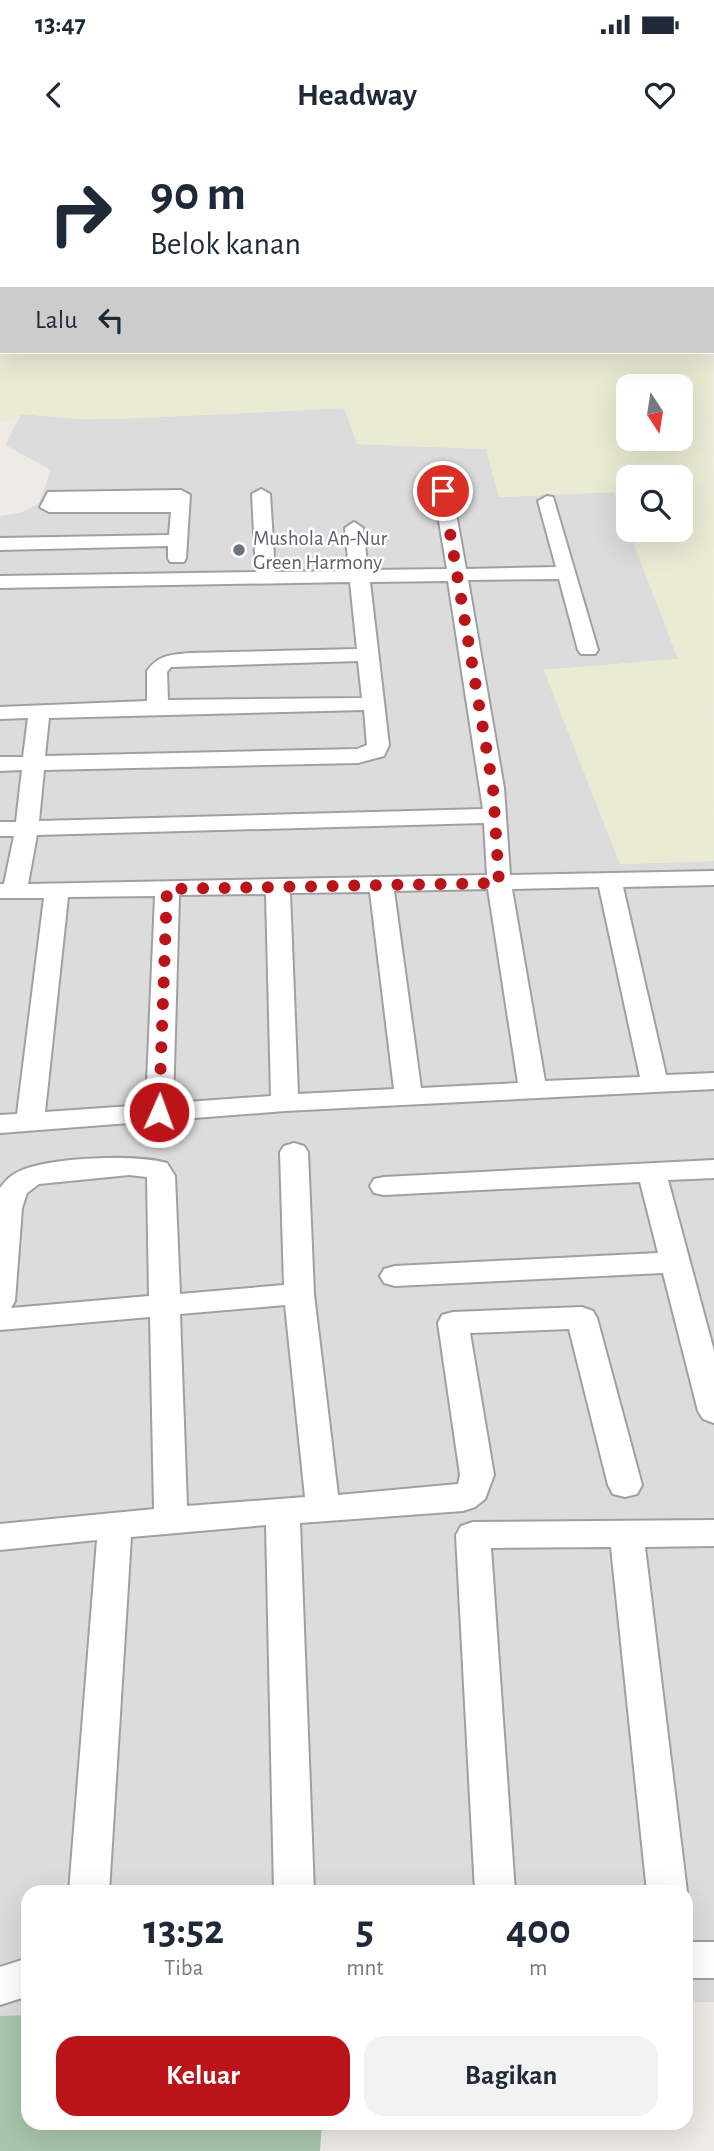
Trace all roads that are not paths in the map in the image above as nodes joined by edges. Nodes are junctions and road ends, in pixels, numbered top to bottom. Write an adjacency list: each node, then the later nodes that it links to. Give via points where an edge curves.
1 (443, 491): 10 (street)
2 (261, 494): 13 (street)
3 (547, 501): 9 (street)
4 (181, 506): 4 (street, via 181,495 54,496 49,508); 7 (street)
5 (354, 528): 11 (street)
6 (0, 544): 7 (street)
7 (178, 548): 8 (street); 12 (street)
8 (0, 560)
9 (567, 573): 10 (street); 15 (street)
10 (457, 574): 11 (street); 23 (street)
11 (359, 576): 13 (street); 16 (street)
12 (176, 578): 13 (street); 14 (street)
13 (266, 578)
14 (0, 582)
15 (588, 650)
16 (368, 655): 17 (street); 18 (street, via 165,662 157,671)
17 (373, 704): 18 (street); 21 (street, via 378,749 369,754)
18 (158, 707): 19 (street)
19 (39, 712): 20 (street); 21 (street)
20 (0, 713)
21 (32, 763): 22 (street); 24 (street)
22 (0, 764)
23 (495, 816): 24 (street); 28 (street)
24 (27, 828): 25 (street); 32 (street)
25 (0, 829)
26 (714, 878): 27 (street)
27 (609, 880): 28 (street); 35 (street)
28 (499, 883): 29 (street); 36 (street)
29 (381, 884): 30 (street); 37 (street)
30 (278, 887): 31 (street); 38 (street)
31 (167, 889): 33 (street); 39 (street)
32 (8, 891): 33 (street)
33 (57, 891): 40 (street)
34 (714, 1081): 35 (street)
35 (654, 1084): 36 (street)
36 (533, 1090): 37 (street)
37 (408, 1096): 38 (street)
38 (285, 1103): 39 (street)
39 (159, 1112): 40 (street)
40 (30, 1122): 41 (street)
41 (0, 1124)
42 (293, 1152): 48 (street)
43 (714, 1169): 44 (street)
44 (652, 1172): 45 (street); 46 (street)
45 (384, 1186)
46 (675, 1262): 47 (street); 52 (street)
47 (395, 1276)
48 (299, 1294): 50 (street); 54 (street)
49 (0, 1301): 50 (street, via 8,1208 14,1189 32,1176 140,1166 157,1169 161,1176)
50 (167, 1306): 51 (street); 56 (street)
51 (0, 1319)
52 (714, 1411)
53 (625, 1485): 54 (street, via 582,1318 453,1323 475,1458 474,1490 441,1501)
54 (323, 1509): 55 (street)
55 (283, 1512): 56 (street); 62 (street)
56 (171, 1520): 57 (street)
57 (115, 1526): 60 (street); 61 (street)
58 (627, 1534): 59 (street); 63 (street, via 473,1535); 64 (street)
59 (714, 1534)
60 (0, 1537)
61 (89, 1885)
62 (294, 1885)
63 (495, 1885)
64 (666, 1885)
65 (693, 1960): 66 (street)
66 (714, 1960)
67 (21, 1979): 68 (street)
68 (0, 1986)

